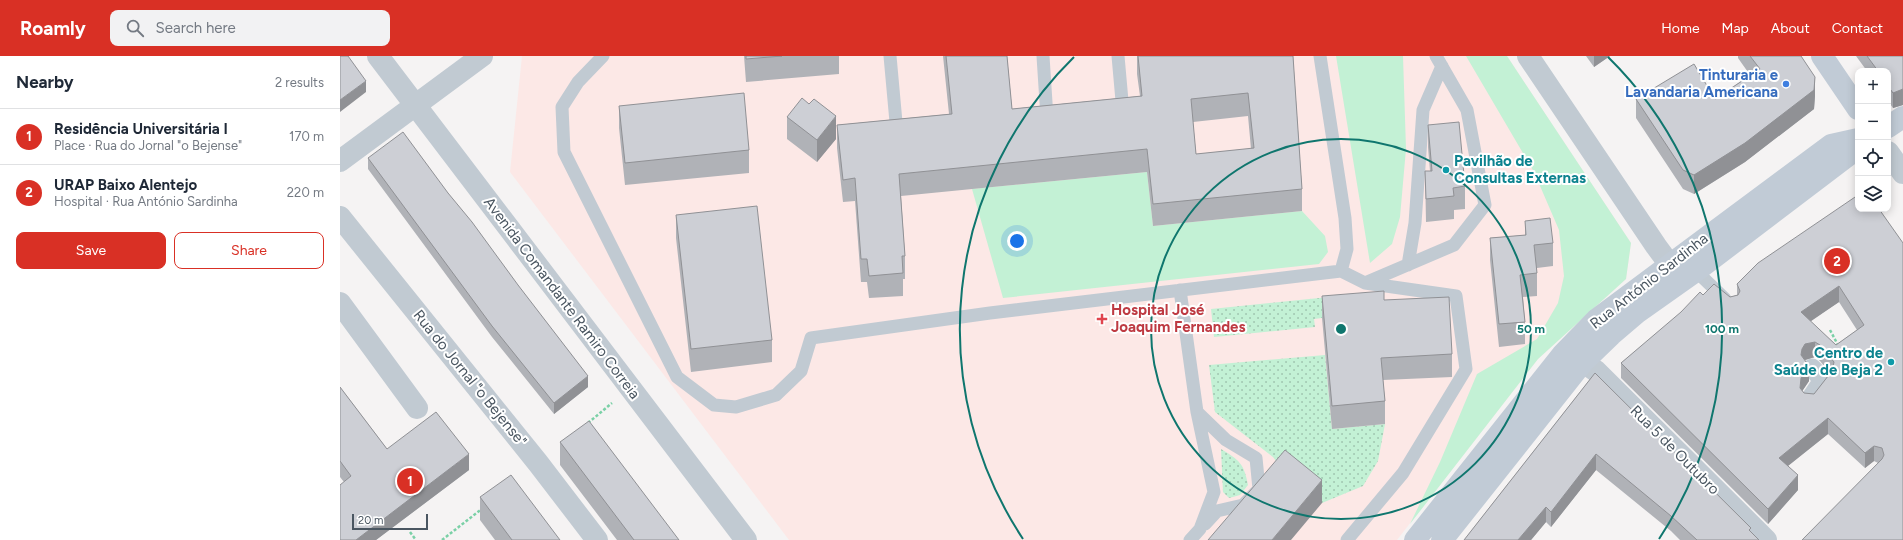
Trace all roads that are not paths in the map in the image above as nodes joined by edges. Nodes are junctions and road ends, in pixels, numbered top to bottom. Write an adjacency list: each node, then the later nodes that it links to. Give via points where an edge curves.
1 (378, 56): 11 (street, Avenida Comandante Ramiro Correia)
2 (482, 56): 11 (street)
3 (603, 56): 28 (lane, via 578,82 562,107 564,152 677,377 714,405 736,407 776,395 801,371 811,338)
4 (890, 56): 17 (lane)
5 (1043, 56): 14 (lane, via 1047,118)
6 (1118, 56): 13 (lane, via 1123,112)
7 (1320, 56): 25 (lane, via 1345,218 1347,249)
8 (1528, 56): 26 (street)
9 (1822, 56): 12 (main road)
10 (1439, 61): 24 (lane, via 1423,110 1416,209); 24 (lane, via 1467,110 1484,205 1454,245)
11 (416, 104): 21 (street); 38 (street, Avenida Comandante Ramiro Correia)
12 (1855, 105)
13 (1108, 113)
14 (1062, 117)
15 (1903, 117): 16 (main road)
16 (1891, 125)
17 (897, 133)
18 (1855, 140): 26 (main road, Rua António Sardinha, via 1831,145)
19 (1855, 150): 26 (main road, Rua António Sardinha)
20 (1891, 156): 22 (street)
21 (340, 161)
22 (1903, 173)
23 (340, 217): 37 (street, Rua do Jornal "o Bejense")
24 (1408, 265): 27 (lane)
25 (1341, 271): 27 (lane); 28 (lane)
26 (1682, 272): 30 (lane); 31 (main road, Rua António Sardinha); 41 (main road, Rua António Sardinha, via 1597,319 1562,355)
27 (1365, 283): 40 (lane, via 1456,296 1466,369 1403,473)
28 (1180, 290): 35 (lane)
29 (340, 303): 34 (street)
30 (1732, 305)
31 (1583, 362): 42 (main road, Rua António Sardinha); 43 (street, Rua 5 de Outubro, via 1596,371)
32 (1812, 368): 33 (street, via 1823,380)
33 (1810, 399)
34 (416, 408)
35 (1197, 412): 36 (lane, via 1214,492); 36 (lane, via 1226,440 1256,458 1259,489 1243,505 1217,511)
36 (1200, 529): 39 (lane)
37 (597, 540)
38 (746, 540)
39 (1190, 540)
40 (1347, 540)
41 (1415, 540)
42 (1442, 540)
43 (1766, 540)

